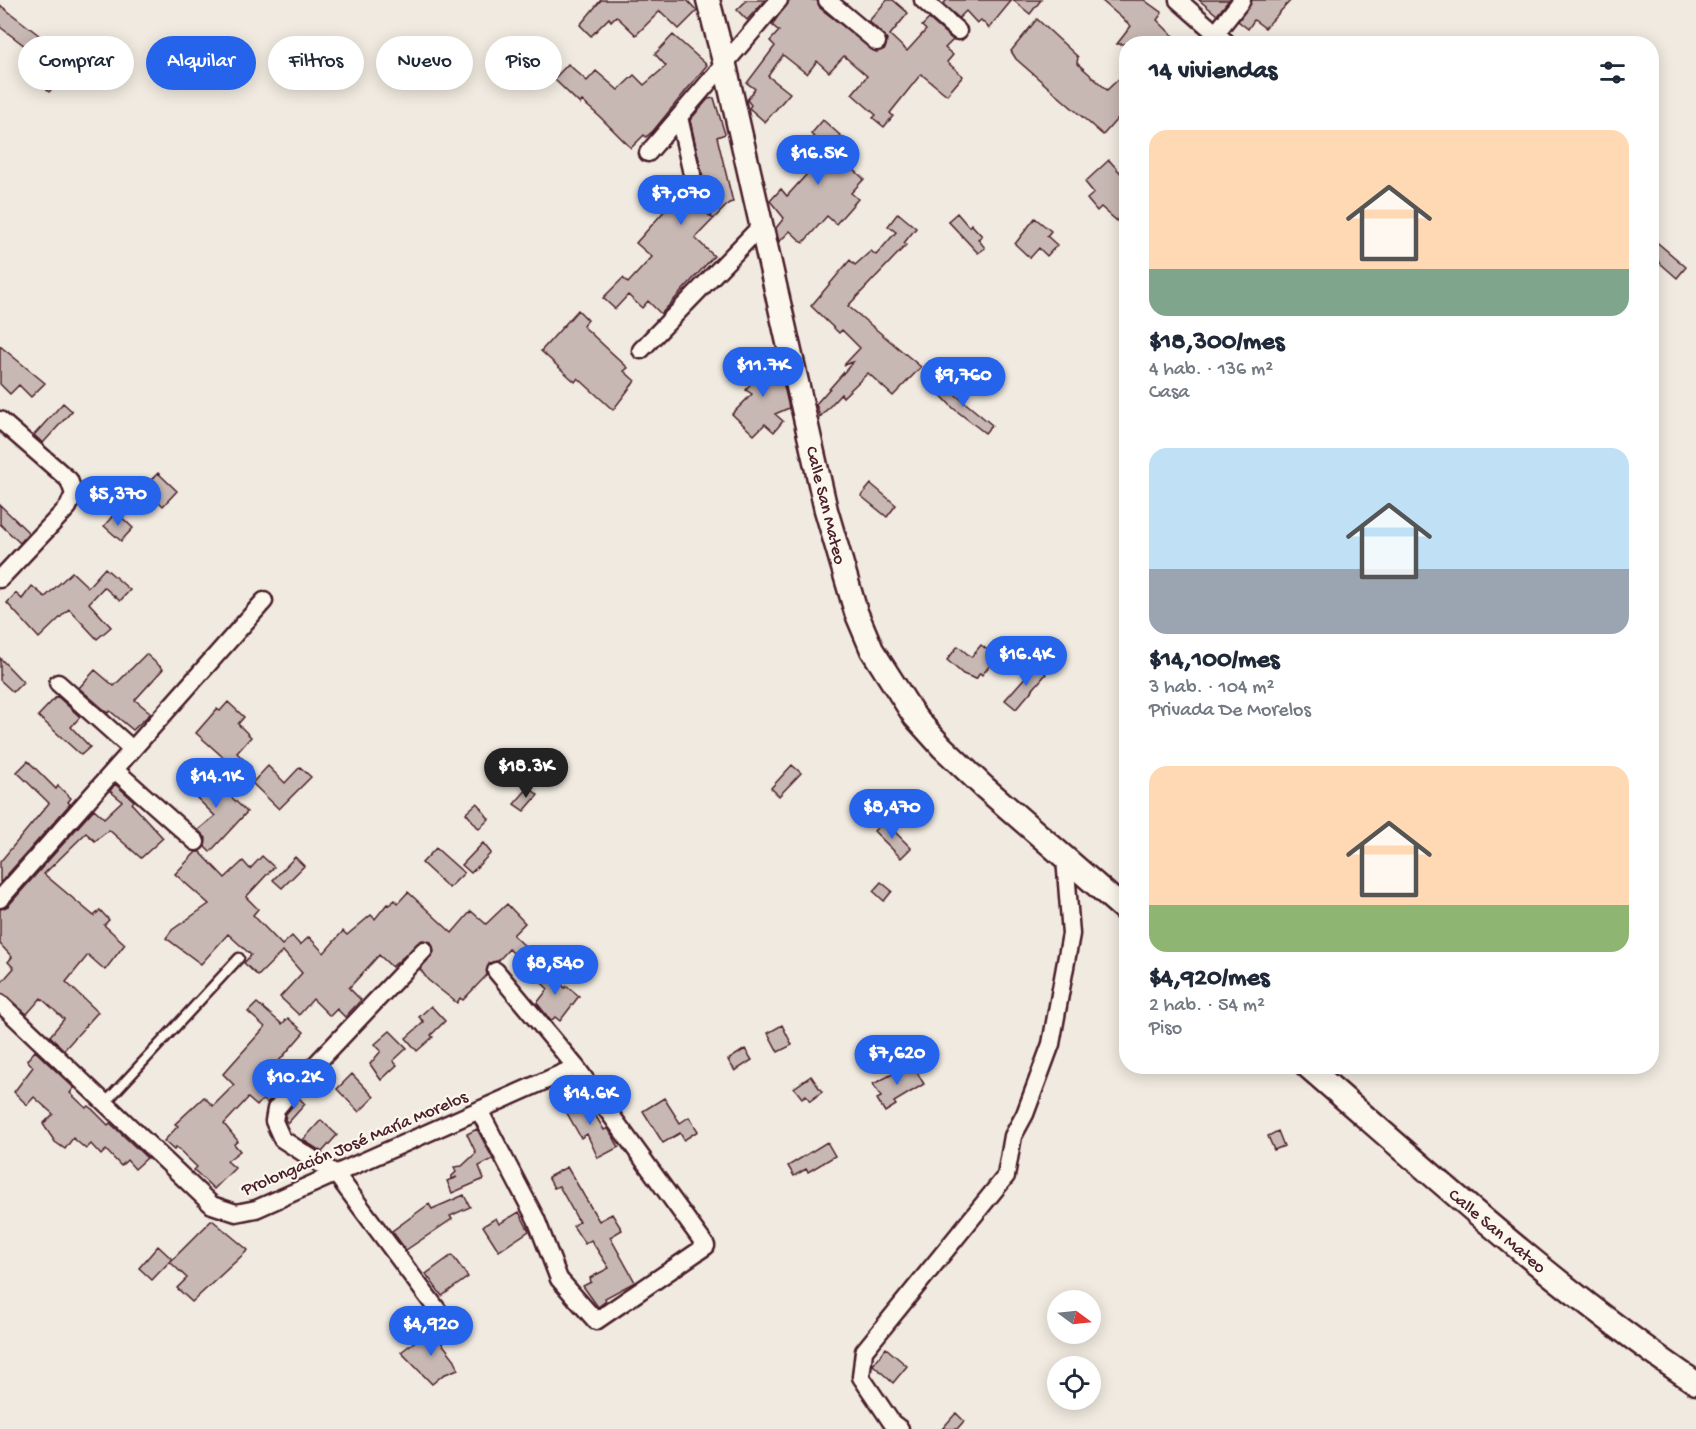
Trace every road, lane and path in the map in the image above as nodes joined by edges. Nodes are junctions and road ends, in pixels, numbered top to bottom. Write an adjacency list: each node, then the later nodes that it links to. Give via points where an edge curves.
1 (708, 0): 11 (street, Calle San Mateo)
2 (779, 0): 11 (street)
3 (827, 0): 10 (street)
4 (923, 0): 7 (street)
5 (1178, 0): 8 (street)
6 (1242, 0): 9 (street)
7 (958, 31)
8 (1220, 36)
9 (1223, 36)
10 (877, 42)
11 (724, 61): 12 (street); 15 (street, Calle San Mateo)
12 (679, 117): 13 (street); 14 (street)
13 (648, 153)
14 (693, 174)
15 (761, 226): 16 (street); 24 (street, Calle San Mateo, via 826,510 856,612 872,650 915,717 942,747)
16 (641, 350)
17 (0, 420): 18 (street, via 69,480 74,494 68,507)
18 (0, 579)
19 (264, 601): 21 (street)
20 (58, 683): 21 (street)
21 (132, 749): 22 (street)
22 (115, 770): 23 (street); 25 (street)
23 (196, 842)
24 (1065, 858): 26 (street, Calle San Mateo); 38 (street, via 1071,934 1051,1044 1013,1136 1006,1176 864,1352 861,1377)
25 (0, 899)
26 (1119, 905)
27 (424, 950): 35 (street, via 276,1109 274,1121 282,1139)
28 (239, 958): 33 (lane)
29 (496, 971): 31 (street)
30 (0, 1003): 33 (street, Prolongación José María Morelos)
31 (576, 1067): 34 (street, Prolongación José María Morelos); 34 (street, via 706,1246 596,1320 559,1279 536,1220)
32 (1316, 1074): 37 (street, Calle San Mateo, via 1530,1259 1624,1334)
33 (106, 1102): 35 (street, Prolongación José María Morelos, via 212,1205 236,1213 256,1209)
34 (479, 1110): 35 (street, Prolongación José María Morelos)
35 (336, 1174): 36 (street)
36 (439, 1312)
37 (1696, 1383)
38 (900, 1429)

